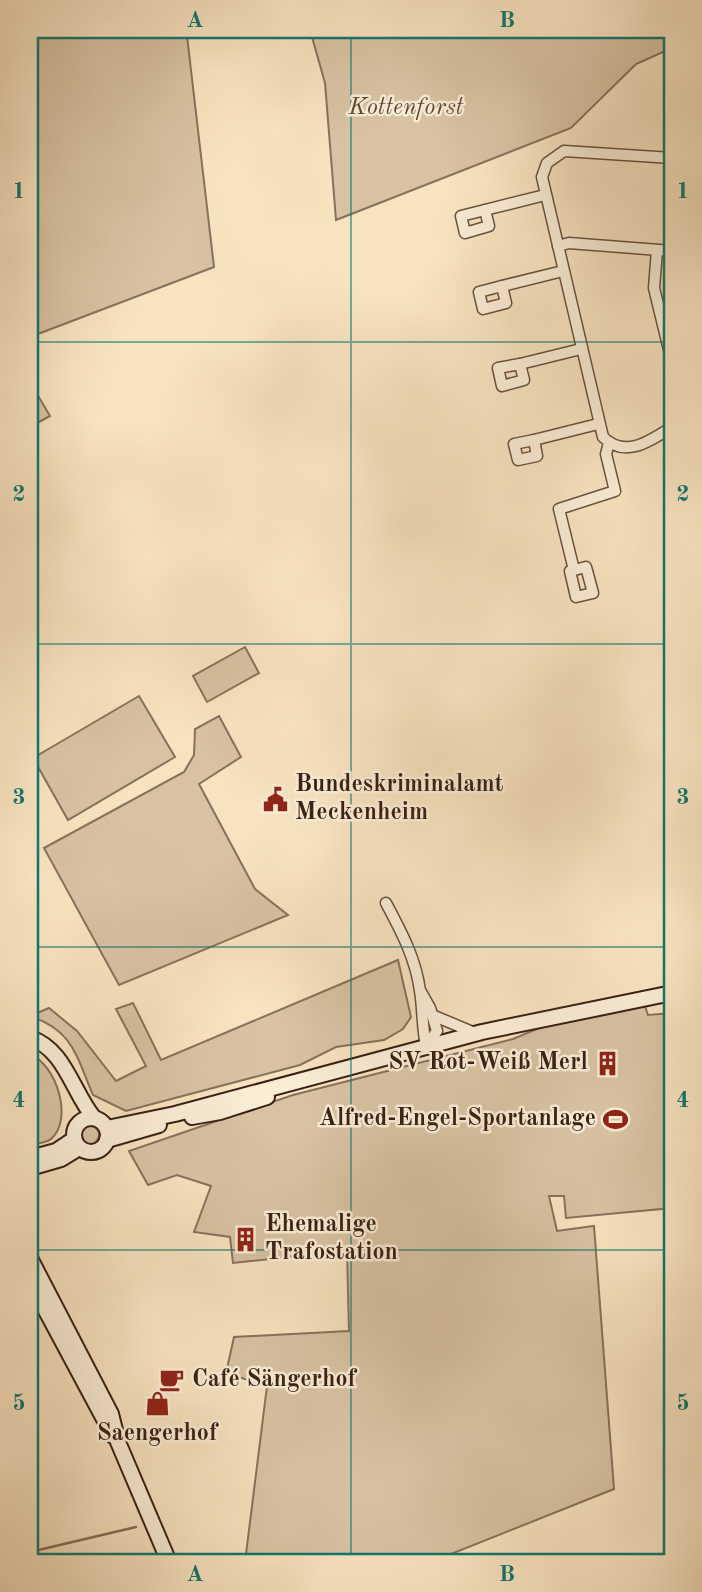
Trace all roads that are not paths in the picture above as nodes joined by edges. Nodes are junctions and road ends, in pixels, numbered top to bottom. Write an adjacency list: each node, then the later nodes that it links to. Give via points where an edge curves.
1 (672, 158): 2 (street, via 564,151 544,170)
2 (545, 195): 3 (street); 4 (street)
3 (485, 210)
4 (558, 246): 5 (street); 7 (street)
5 (657, 250): 6 (street); 10 (street, via 654,288)
6 (672, 251)
7 (563, 271): 8 (street); 9 (street)
8 (502, 286)
9 (581, 349): 11 (street); 12 (street)
10 (672, 362)
11 (520, 363)
12 (598, 424): 14 (street); 15 (street)
13 (672, 427): 15 (street, via 636,447)
14 (534, 440)
15 (609, 443): 16 (street, via 606,454 615,491 559,509)
16 (574, 570)
17 (386, 903): 18 (street, via 405,937)
18 (420, 991): 20 (street); 23 (street)
19 (672, 993): 21 (main road)
20 (432, 1015): 21 (street); 23 (street, via 437,1032)
21 (476, 1034): 23 (main road)
22 (30, 1038): 24 (main road, via 52,1050)
23 (426, 1046): 27 (main road, via 293,1084 220,1112)
24 (70, 1082): 25 (main road); 26 (main road)
25 (94, 1118): 26 (main road); 27 (main road)
26 (77, 1124): 28 (main road)
27 (107, 1134): 28 (main road, via 98,1150 91,1152)
28 (77, 1143): 29 (main road); 30 (main road, via 61,1159)
29 (30, 1158)
30 (30, 1168)
31 (30, 1258): 35 (main road, via 106,1405)
32 (30, 1282): 34 (main road)
33 (30, 1295): 34 (main road)
34 (43, 1307): 35 (main road)
35 (118, 1442): 36 (main road)
36 (169, 1562)

